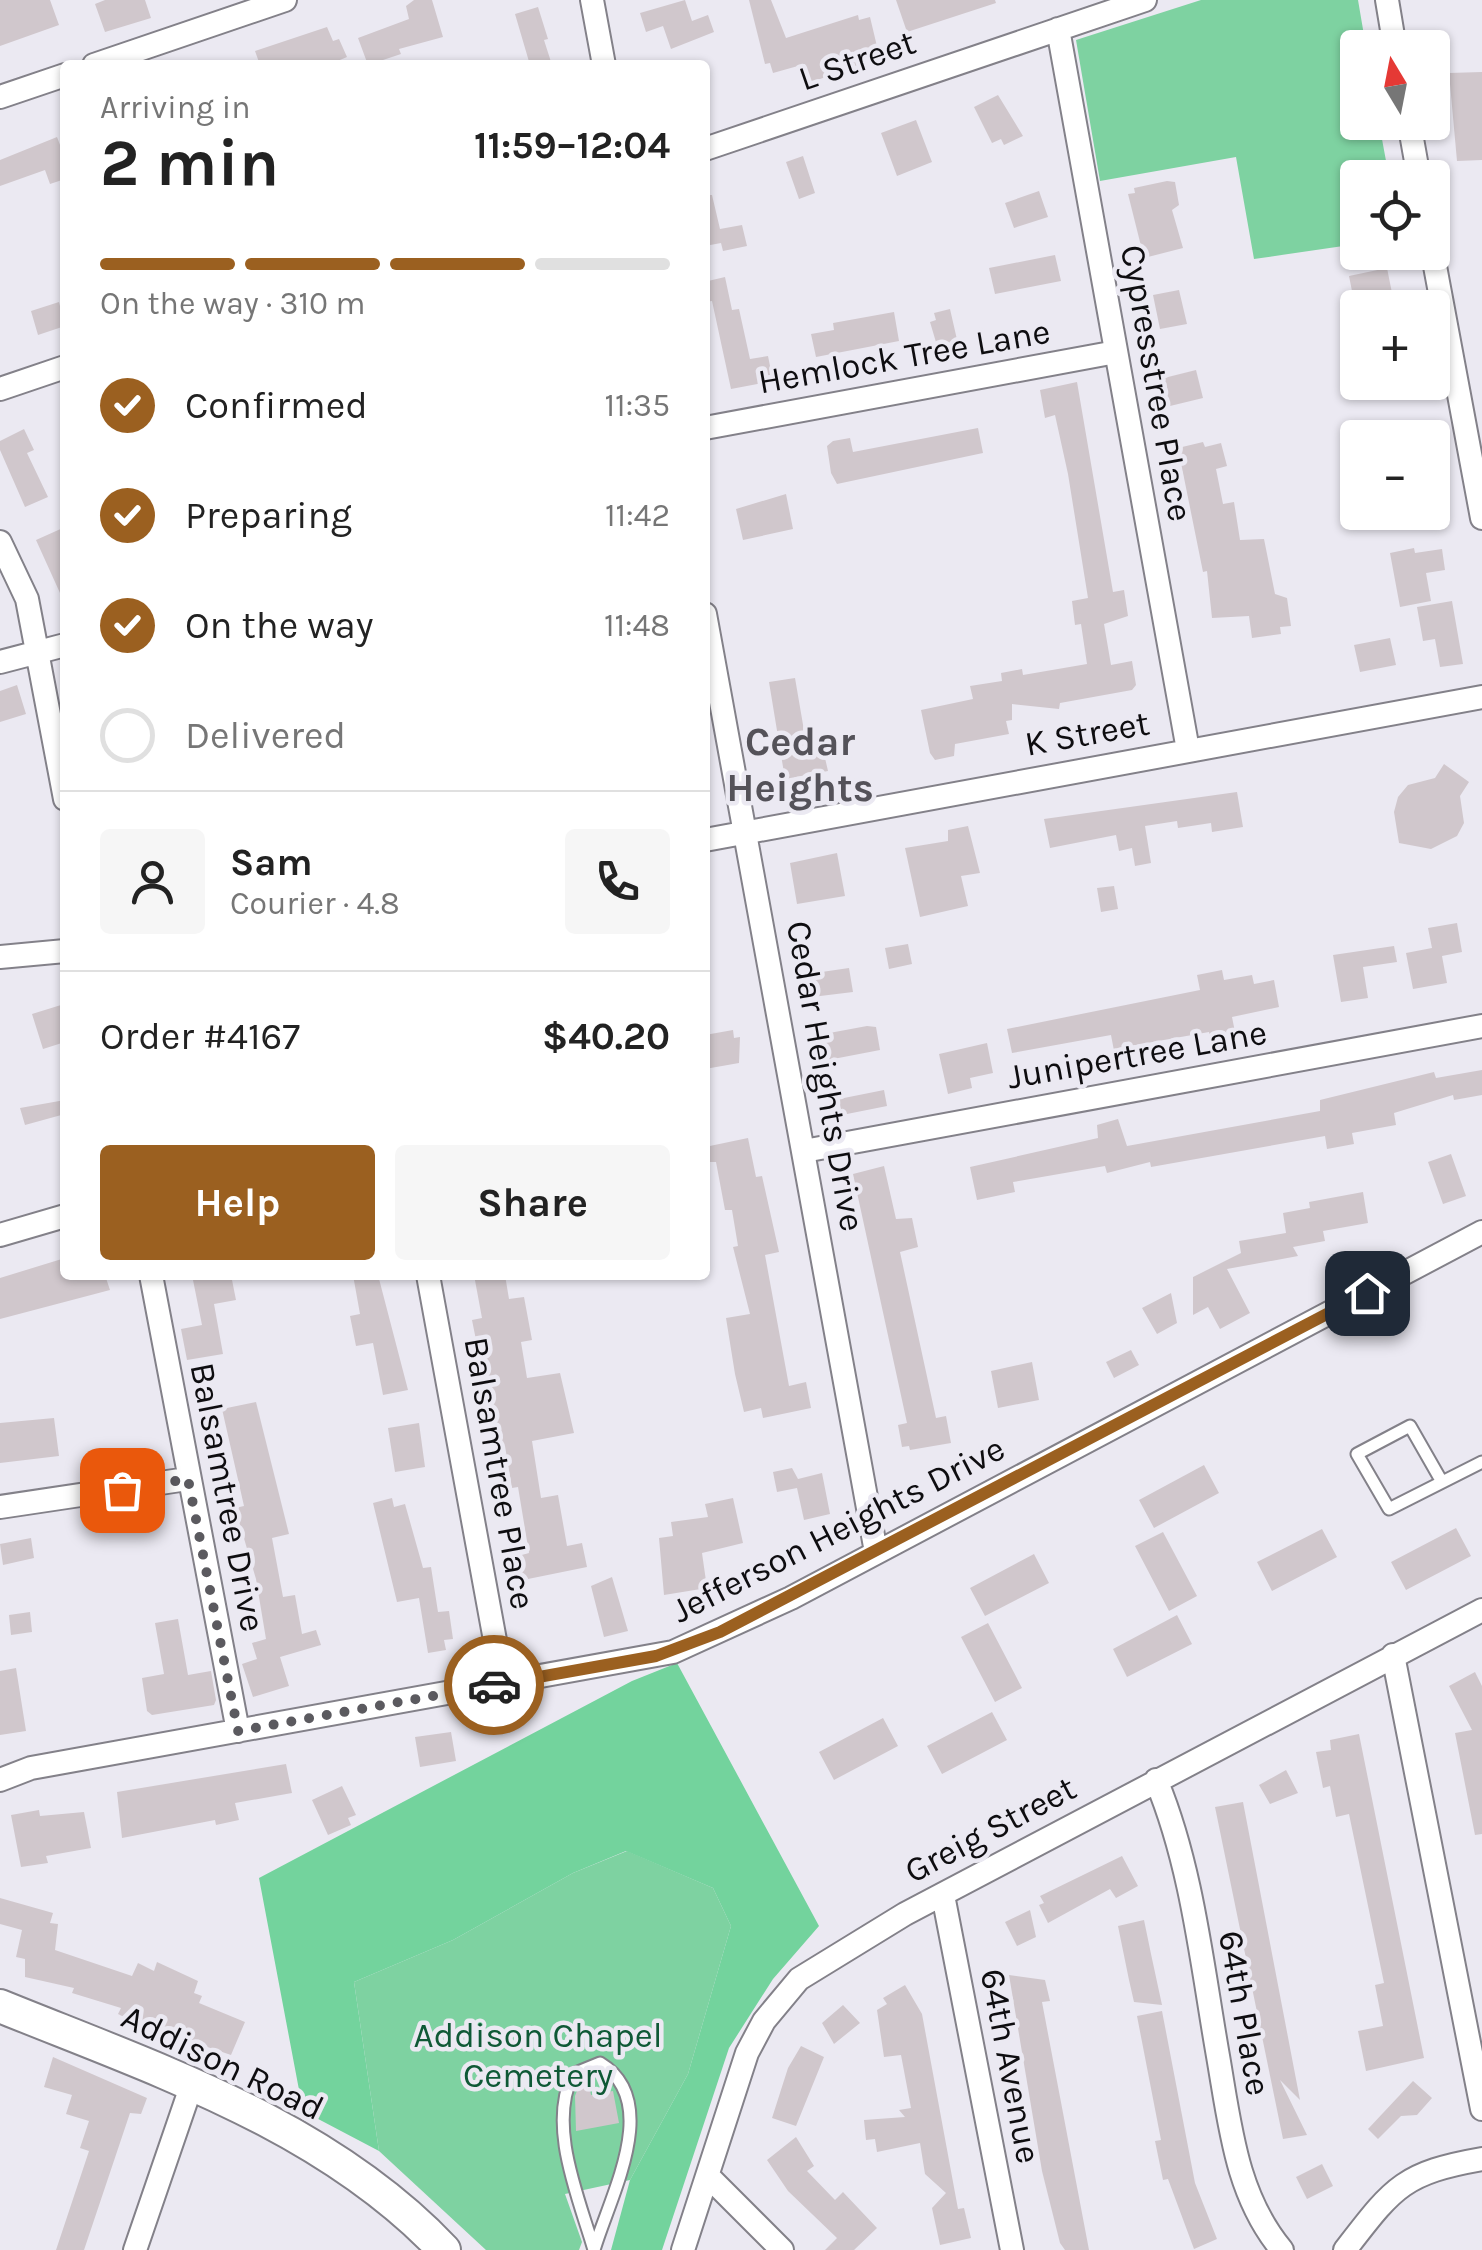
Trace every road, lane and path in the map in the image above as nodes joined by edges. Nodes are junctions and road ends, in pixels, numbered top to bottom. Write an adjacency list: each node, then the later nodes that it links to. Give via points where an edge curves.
1 (285, 0): 7 (street)
2 (592, 0): 8 (street)
3 (1145, 0): 5 (street, L Street)
4 (1386, 0): 6 (street)
5 (1058, 29): 11 (street, L Street); 13 (street, Cypresstree Place)
6 (1392, 30)
7 (109, 60)
8 (603, 60)
9 (60, 77): 10 (street)
10 (0, 97)
11 (710, 147)
12 (1436, 270): 17 (street)
13 (1116, 352): 16 (street, Hemlock Tree Lane); 24 (street, Cypresstree Place)
14 (60, 369): 15 (street)
15 (0, 389)
16 (710, 427)
17 (1482, 518)
18 (0, 542): 21 (street, via 24,589)
19 (710, 641): 26 (street, Cedar Heights Drive)
20 (60, 646): 21 (street)
21 (37, 652): 22 (street); 25 (street)
22 (0, 662)
23 (1482, 698): 24 (street, K Street)
24 (1188, 750): 26 (street, K Street)
25 (60, 773)
26 (745, 832): 27 (street, K Street); 31 (street, Cedar Heights Drive)
27 (710, 839)
28 (60, 951): 29 (street)
29 (0, 957)
30 (1482, 1026): 31 (street, Junipertree Lane)
31 (804, 1151): 41 (street, Cedar Heights Drive)
32 (60, 1217): 34 (street)
33 (1482, 1232): 41 (street, Jefferson Heights Drive)
34 (0, 1235)
35 (152, 1280): 38 (street, Balsamtree Drive)
36 (429, 1280): 44 (street, Balsamtree Place)
37 (1482, 1462): 39 (lane)
38 (188, 1479): 40 (street); 45 (street, Balsamtree Drive)
39 (1442, 1482): 39 (lane, via 1410,1426 1358,1454 1389,1510)
40 (0, 1507)
41 (876, 1552): 44 (street, Jefferson Heights Drive, via 673,1652)
42 (1482, 1610): 43 (street, Greig Street)
43 (1392, 1655): 47 (street, Greig Street); 51 (street)
44 (503, 1684): 45 (street, Jefferson Heights Drive)
45 (238, 1731): 46 (street, Jefferson Heights Drive)
46 (2, 1775)
47 (1156, 1780): 48 (street, Greig Street); 60 (street, 64th Place, via 1182,1865 1240,2170 1259,2220)
48 (942, 1895): 53 (street, Greig Street, via 814,1968 786,1992 748,2053); 59 (street, 64th Avenue)
49 (0, 2006): 50 (street, Addison Road)
50 (192, 2084): 54 (street); 55 (street, Addison Road, via 296,2136)
51 (1482, 2109)
52 (1482, 2159): 61 (street, via 1407,2180)
53 (708, 2176): 57 (street, Greig Street); 58 (street)
54 (135, 2250)
55 (444, 2250)
56 (594, 2250): 56 (lane, via 634,2122 628,2090 600,2063 573,2074 562,2095 575,2194)
57 (684, 2250)
58 (782, 2250)
59 (1012, 2250)
60 (1282, 2250)
61 (1345, 2250)

